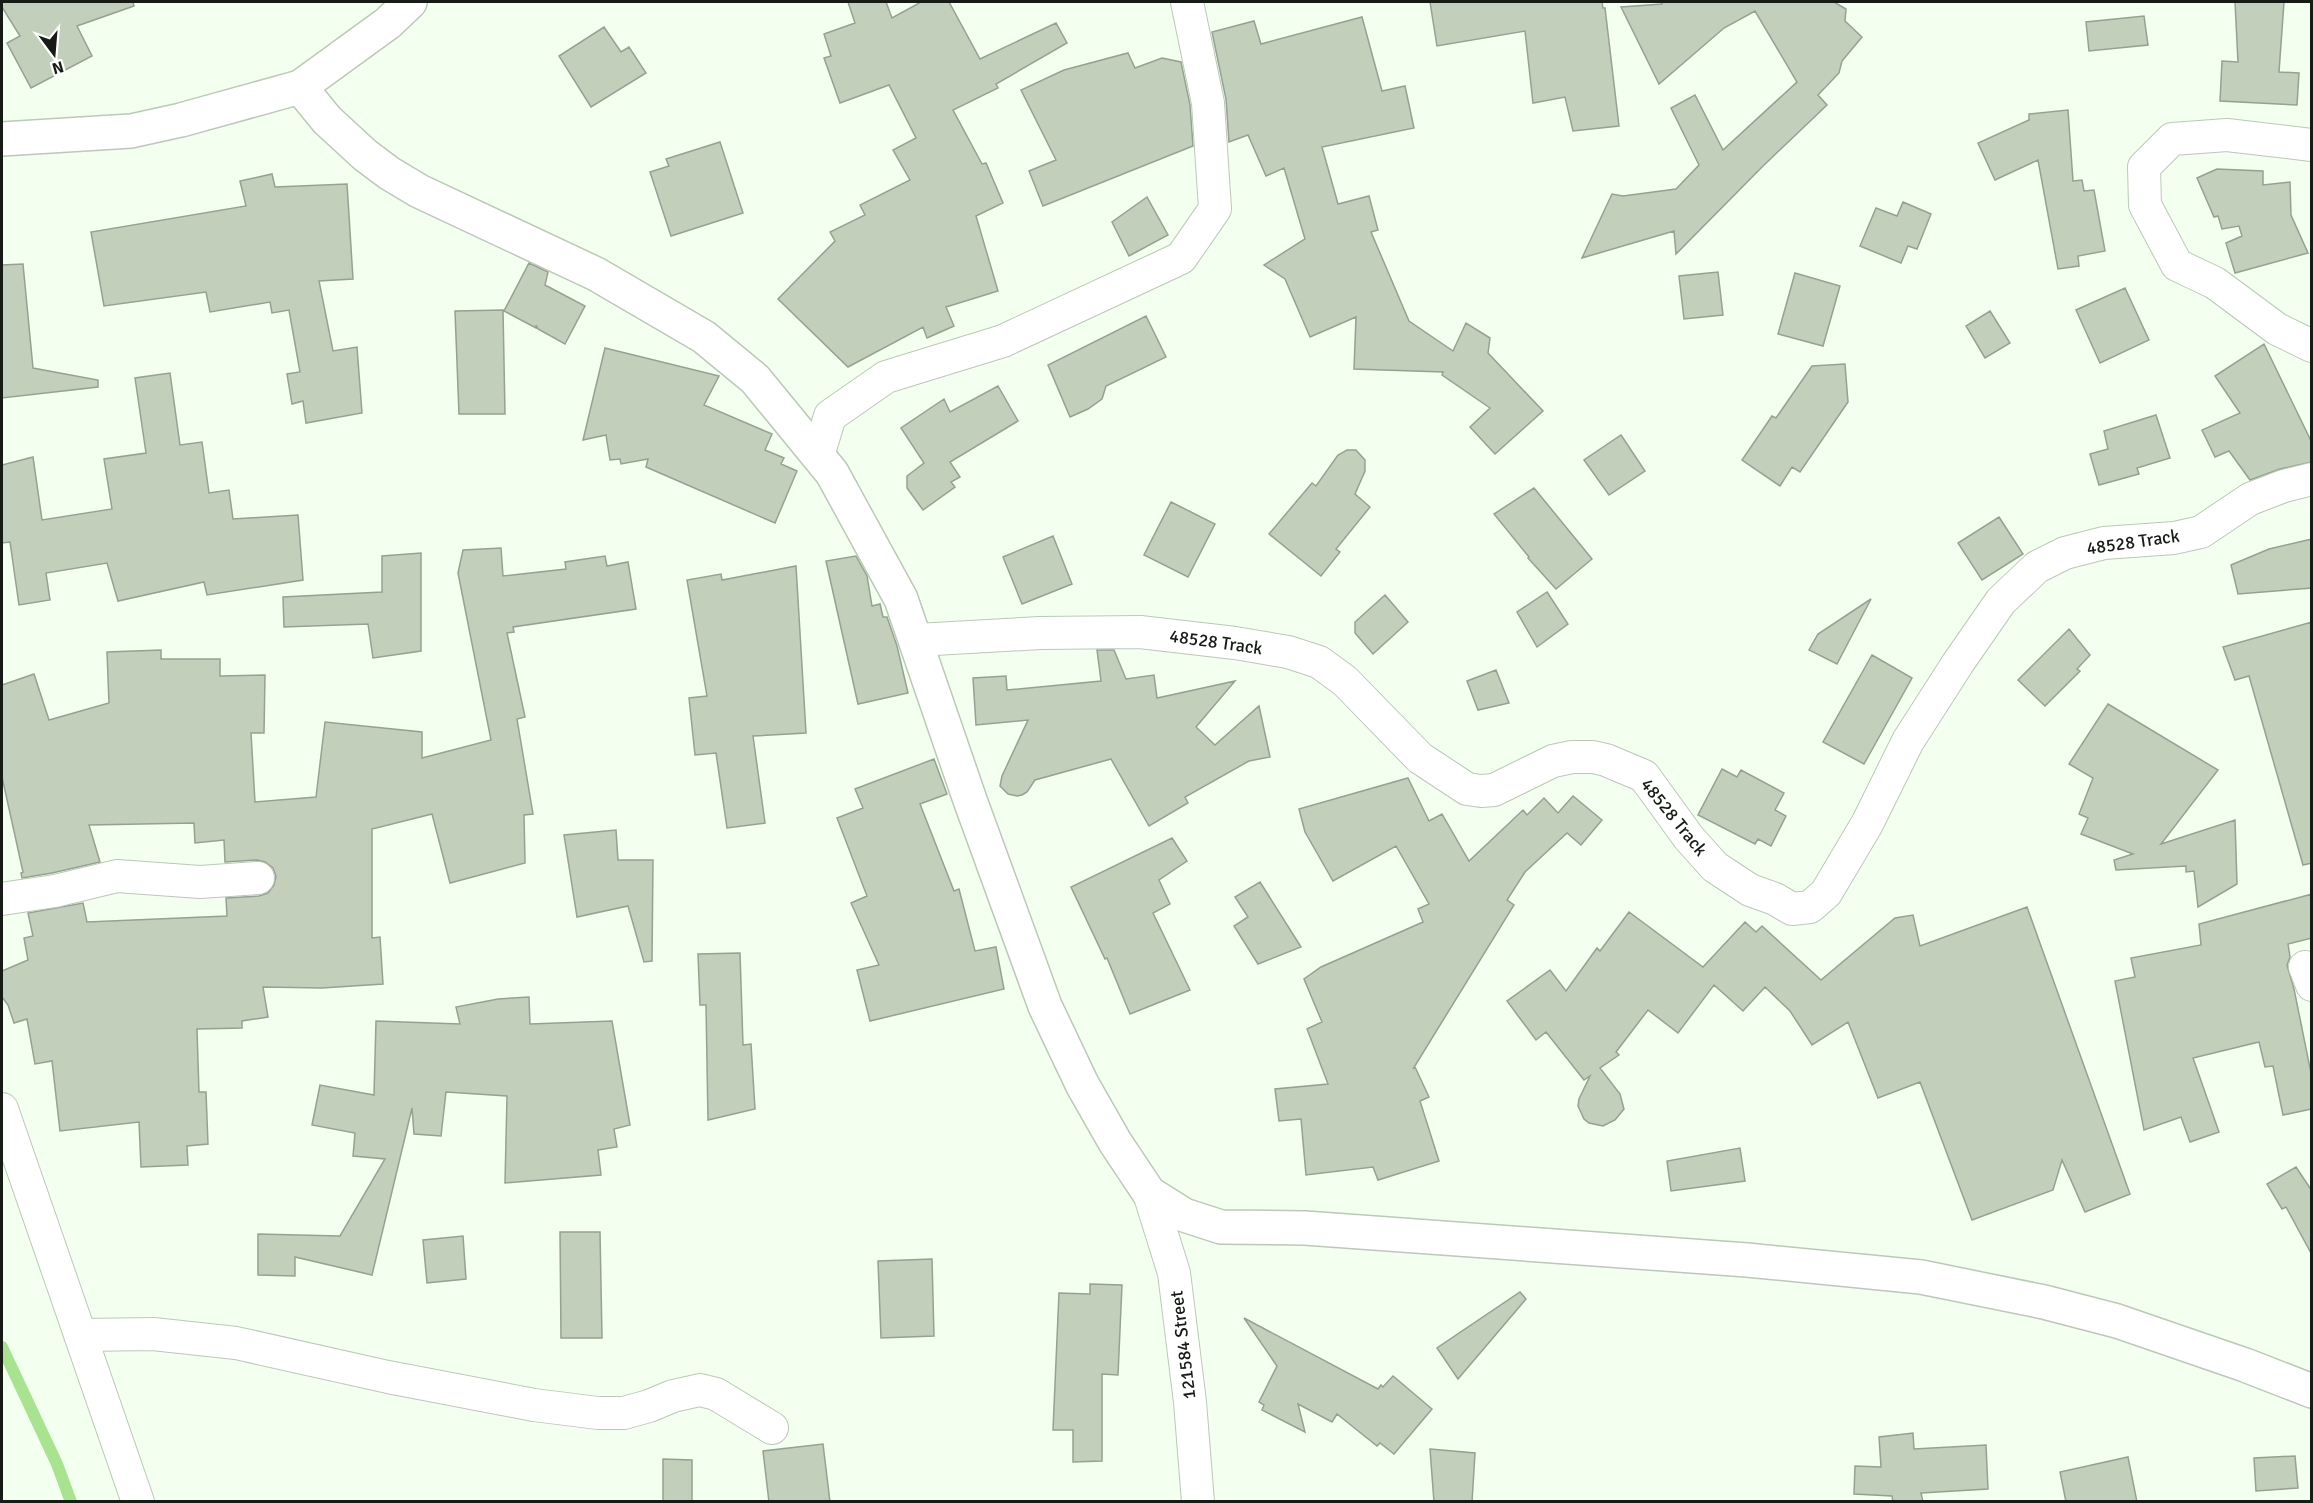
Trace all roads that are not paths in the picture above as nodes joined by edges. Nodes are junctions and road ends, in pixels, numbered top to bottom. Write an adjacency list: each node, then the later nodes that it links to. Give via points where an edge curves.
1 (410, 2): 3 (street)
2 (1187, 2): 7 (street, via 1208,103 1215,209 1182,258 1003,341 886,377 830,416)
3 (300, 87): 4 (street, via 131,130); 7 (street, via 327,120 389,173 419,191 596,274 704,337 755,379)
4 (2, 139)
5 (2312, 145): 6 (street, via 2227,135 2172,139 2144,167 2145,205 2177,265 2215,283 2277,329)
6 (2312, 346)
7 (818, 456): 9 (street, via 832,473 901,598)
8 (2312, 479): 9 (street, 48528 Track, via 2250,499 2201,532 2104,543 2065,553 2037,567 2001,601 1959,663 1908,741 1867,824 1826,893 1810,908 1792,909 1750,890 1715,867 1644,776 1606,760 1572,757 1553,761 1494,790 1467,789 1420,758 1333,671 1288,652 1140,632)
9 (917, 640): 13 (street, via 1045,1006 1082,1084)
10 (258, 878): 11 (street, via 200,882 117,876)
11 (2, 899)
12 (2, 1109): 14 (street)
13 (1149, 1193): 15 (street, via 1184,1215 1221,1227 1305,1228 1921,1276 2117,1321); 18 (street, 121584 Street, via 1174,1273)
14 (80, 1335): 16 (street, via 153,1334 236,1343 388,1377 597,1413 624,1413 700,1390 716,1394); 17 (street)
15 (2312, 1391)
16 (772, 1428)
17 (138, 1502)
18 (1198, 1502)

